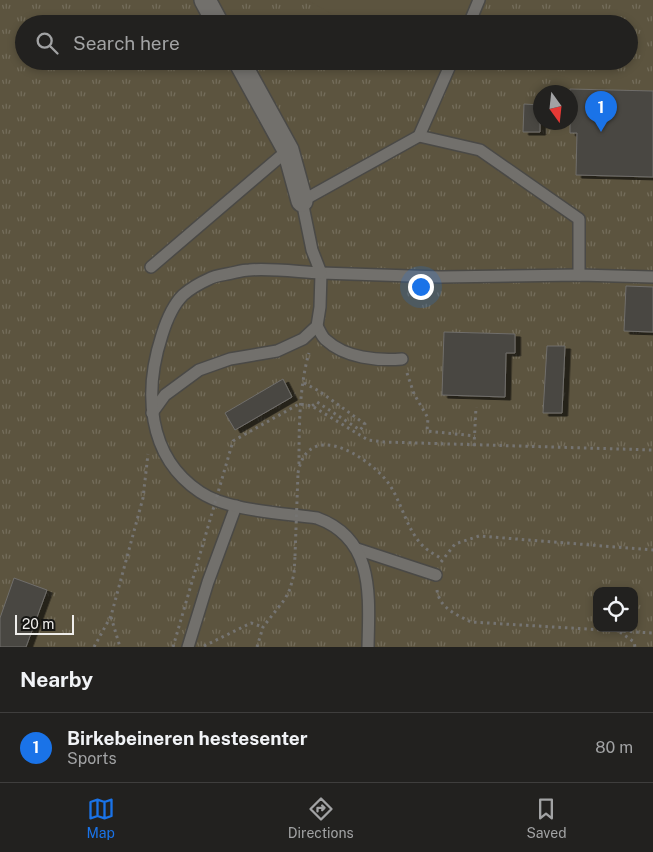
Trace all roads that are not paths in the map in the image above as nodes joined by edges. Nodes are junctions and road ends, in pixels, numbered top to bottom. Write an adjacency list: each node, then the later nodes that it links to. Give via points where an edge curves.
1 (205, 0): 3 (street)
2 (479, 0): 4 (lane)
3 (213, 15)
4 (473, 15)
5 (244, 70): 8 (street)
6 (448, 70): 7 (lane)
7 (419, 136): 9 (lane); 12 (lane, via 480,150 579,219)
8 (288, 150): 9 (street); 10 (lane)
9 (302, 200): 11 (lane, via 312,250)
10 (151, 267)
11 (321, 273): 12 (lane, via 441,277); 14 (lane); 16 (lane, via 250,270 210,277 182,296 167,319 156,354 150,390)
12 (578, 274): 13 (lane)
13 (653, 277)
14 (317, 326): 15 (lane, via 324,339 338,349 361,356); 16 (lane, via 303,339 277,351 230,359 199,370 165,395)
15 (402, 359)
16 (152, 413): 17 (lane, via 158,438 180,476 211,498)
17 (236, 506): 18 (lane, via 317,518 328,522); 20 (lane)
18 (357, 548): 19 (lane); 21 (lane, via 368,591)
19 (436, 575)
20 (188, 647)
21 (368, 647)

